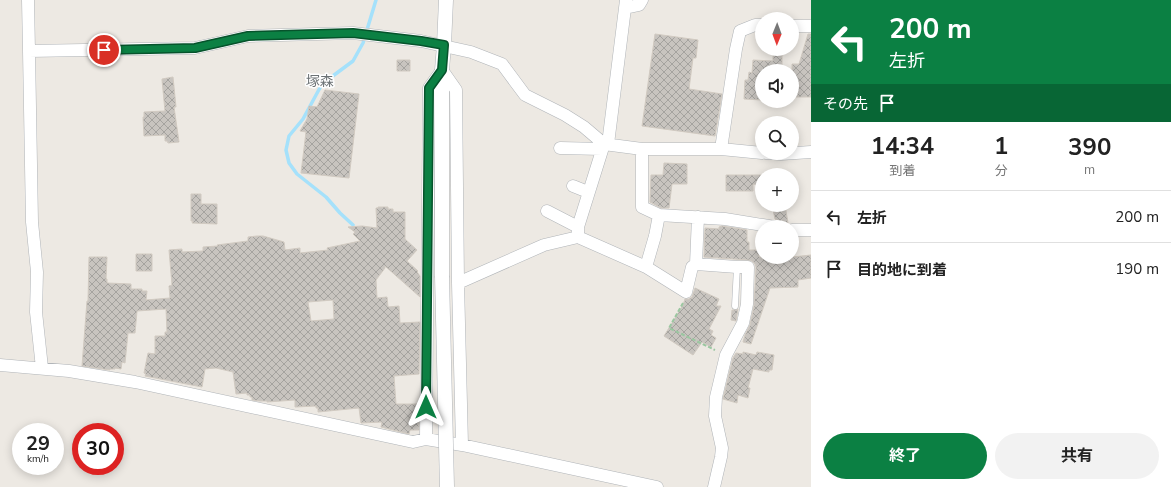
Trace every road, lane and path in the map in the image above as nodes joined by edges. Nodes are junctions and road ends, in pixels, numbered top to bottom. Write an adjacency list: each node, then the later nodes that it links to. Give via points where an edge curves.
1 (28, 0): 9 (street)
2 (446, 0): 8 (street)
3 (642, 0): 4 (street, via 639,5)
4 (625, 4): 11 (street)
5 (755, 24): 14 (street, via 740,31)
6 (799, 26): 7 (street)
7 (811, 26)
8 (444, 45): 9 (street, via 353,33 248,36 195,48); 10 (street); 11 (street, via 502,64 525,95 584,127)
9 (29, 51): 35 (street, via 32,222 37,272 36,312)
10 (442, 70): 30 (street, via 456,90); 36 (street, via 429,88); 38 (street, bridge, via 442,276)
11 (604, 145): 12 (street); 13 (street); 19 (street)
12 (560, 148)
13 (642, 149): 14 (street); 21 (street, via 642,207)
14 (721, 149): 15 (street)
15 (755, 152)
16 (811, 152): 17 (street)
17 (799, 153)
18 (573, 186): 19 (street)
19 (588, 192): 26 (street)
20 (547, 211): 26 (street)
21 (659, 215): 22 (street); 28 (street)
22 (698, 217): 23 (street); 27 (street)
23 (755, 224)
24 (799, 230): 25 (street)
25 (811, 230)
26 (578, 232): 28 (street); 30 (street)
27 (696, 264): 29 (street); 31 (street, via 692,267)
28 (646, 268): 31 (street)
29 (737, 268): 32 (lane); 33 (street, via 748,267 747,304 743,323)
30 (458, 283): 37 (street)
31 (686, 292): 33 (path, via 669,328)
32 (735, 306)
33 (726, 355): 40 (street, via 716,397 721,452)
34 (0, 365): 35 (street)
35 (42, 368): 36 (street, via 135,382 413,442)
36 (426, 439): 37 (street)
37 (462, 445): 39 (street)
38 (448, 487)
39 (657, 487)
40 (714, 487)

